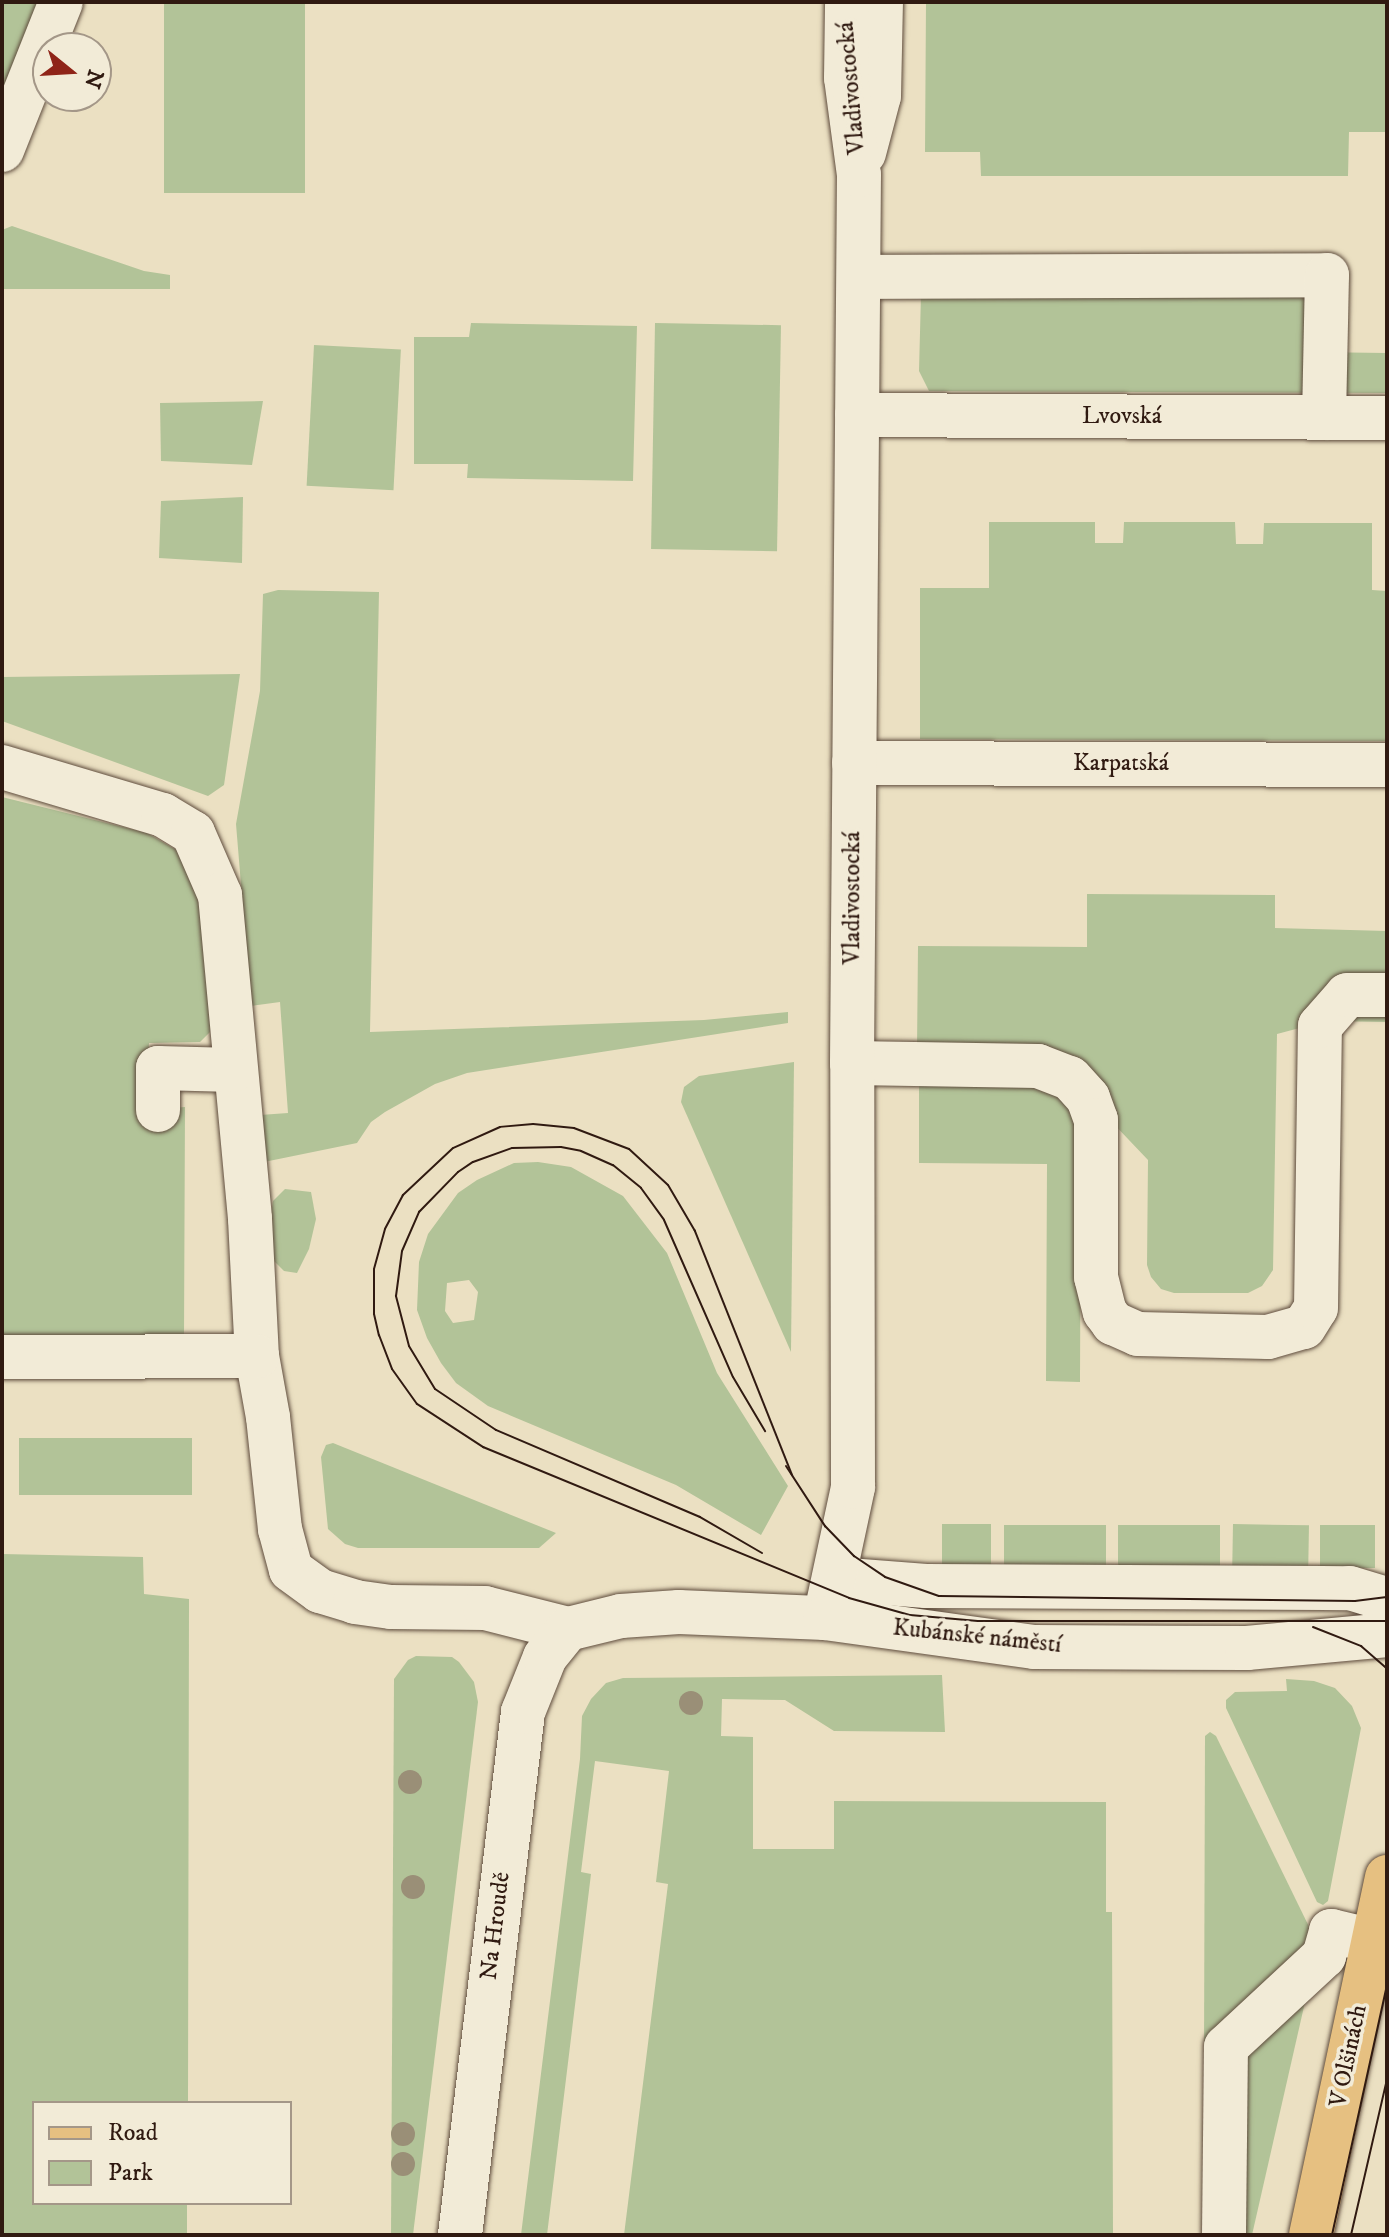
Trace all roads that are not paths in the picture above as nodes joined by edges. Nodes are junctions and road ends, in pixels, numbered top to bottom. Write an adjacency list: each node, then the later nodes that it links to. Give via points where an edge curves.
1 (61, 2): 4 (street)
2 (847, 2): 5 (street, Vladivostocká, via 846,78)
3 (881, 2): 5 (street, Vladivostocká, via 879,96)
4 (2, 150)
5 (859, 175): 6 (street, Vladivostocká)
6 (859, 277): 7 (street, Vladivostocká); 8 (street, via 1327,275)
7 (857, 415): 8 (street, Lvovská); 10 (street, Vladivostocká)
8 (1324, 418): 9 (street, Lvovská)
9 (1387, 418)
10 (854, 763): 11 (street, Karpatská); 14 (street, Vladivostocká)
11 (1387, 765)
12 (2, 767): 15 (street, via 163,815 193,833 220,895)
13 (1387, 995): 14 (street, via 1347,995 1320,1026 1316,1308 1304,1327 1268,1337 1138,1334 1113,1323 1096,1277 1096,1120 1088,1098 1070,1078 1038,1066)
14 (852, 1063): 19 (street, Vladivostocká, via 853,1487)
15 (234, 1070): 16 (street, via 158,1068); 17 (street, via 250,1219)
16 (158, 1110)
17 (257, 1356): 18 (street); 21 (street, via 280,1529 296,1577 355,1602 485,1608)
18 (2, 1357)
19 (830, 1598): 20 (street, Kubánské náměstí, via 926,1586 1350,1588); 21 (street, Kubánské náměstí, via 621,1616); 22 (street, Kubánské náměstí, via 1034,1647 1247,1648)
20 (1387, 1599)
21 (568, 1629): 25 (street, Na Hroudě, via 545,1657 523,1712)
22 (1387, 1635)
23 (1387, 1877): 24 (main road, V Olšinách)
24 (1373, 1941): 26 (street, via 1331,1931 1324,1956 1226,2047); 27 (main road, V Olšinách)
25 (460, 2235)
26 (1224, 2235)
27 (1311, 2235)

